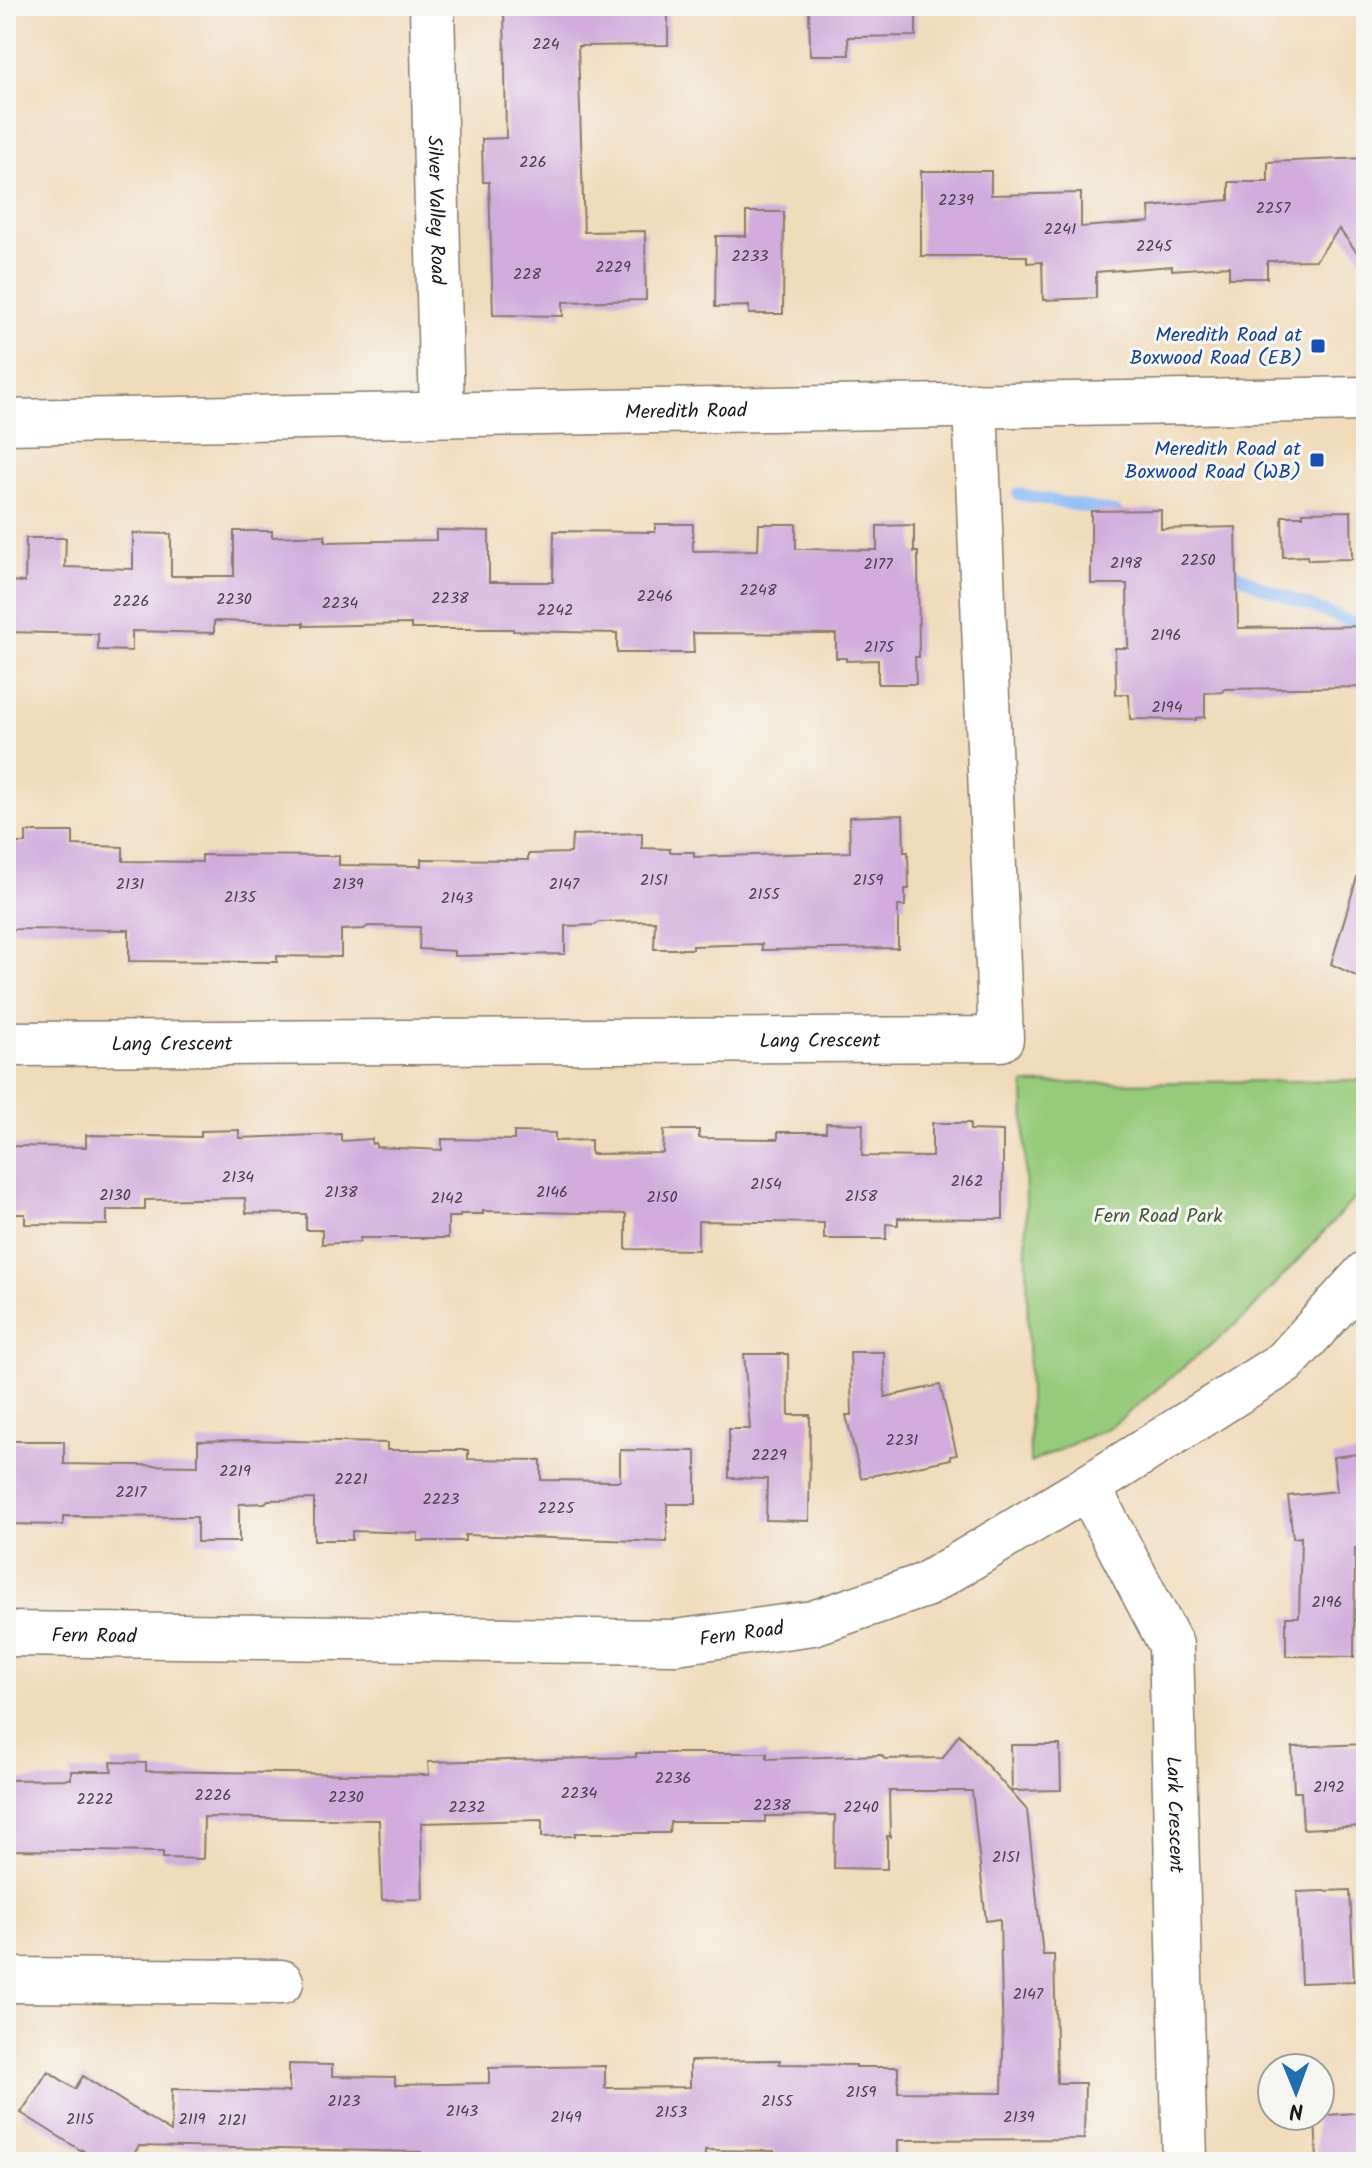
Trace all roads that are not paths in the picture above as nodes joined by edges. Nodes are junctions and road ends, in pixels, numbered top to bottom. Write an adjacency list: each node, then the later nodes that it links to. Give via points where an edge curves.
1 (432, 6): 4 (street, Silver Valley Road)
2 (1366, 399): 3 (street, Meredith Road)
3 (975, 405): 4 (street, Meredith Road); 6 (street, Lang Crescent, via 1001,1039)
4 (442, 414): 5 (street, Meredith Road)
5 (6, 422)
6 (6, 1044)
7 (1366, 1273): 8 (street, Fern Road, via 1285,1362)
8 (1088, 1487): 9 (street, Fern Road, via 925,1585 813,1623 691,1640); 12 (street, Lark Crescent, via 1171,1645)
9 (6, 1634)
10 (6, 1980): 11 (street)
11 (281, 1982)
12 (1185, 2162)

